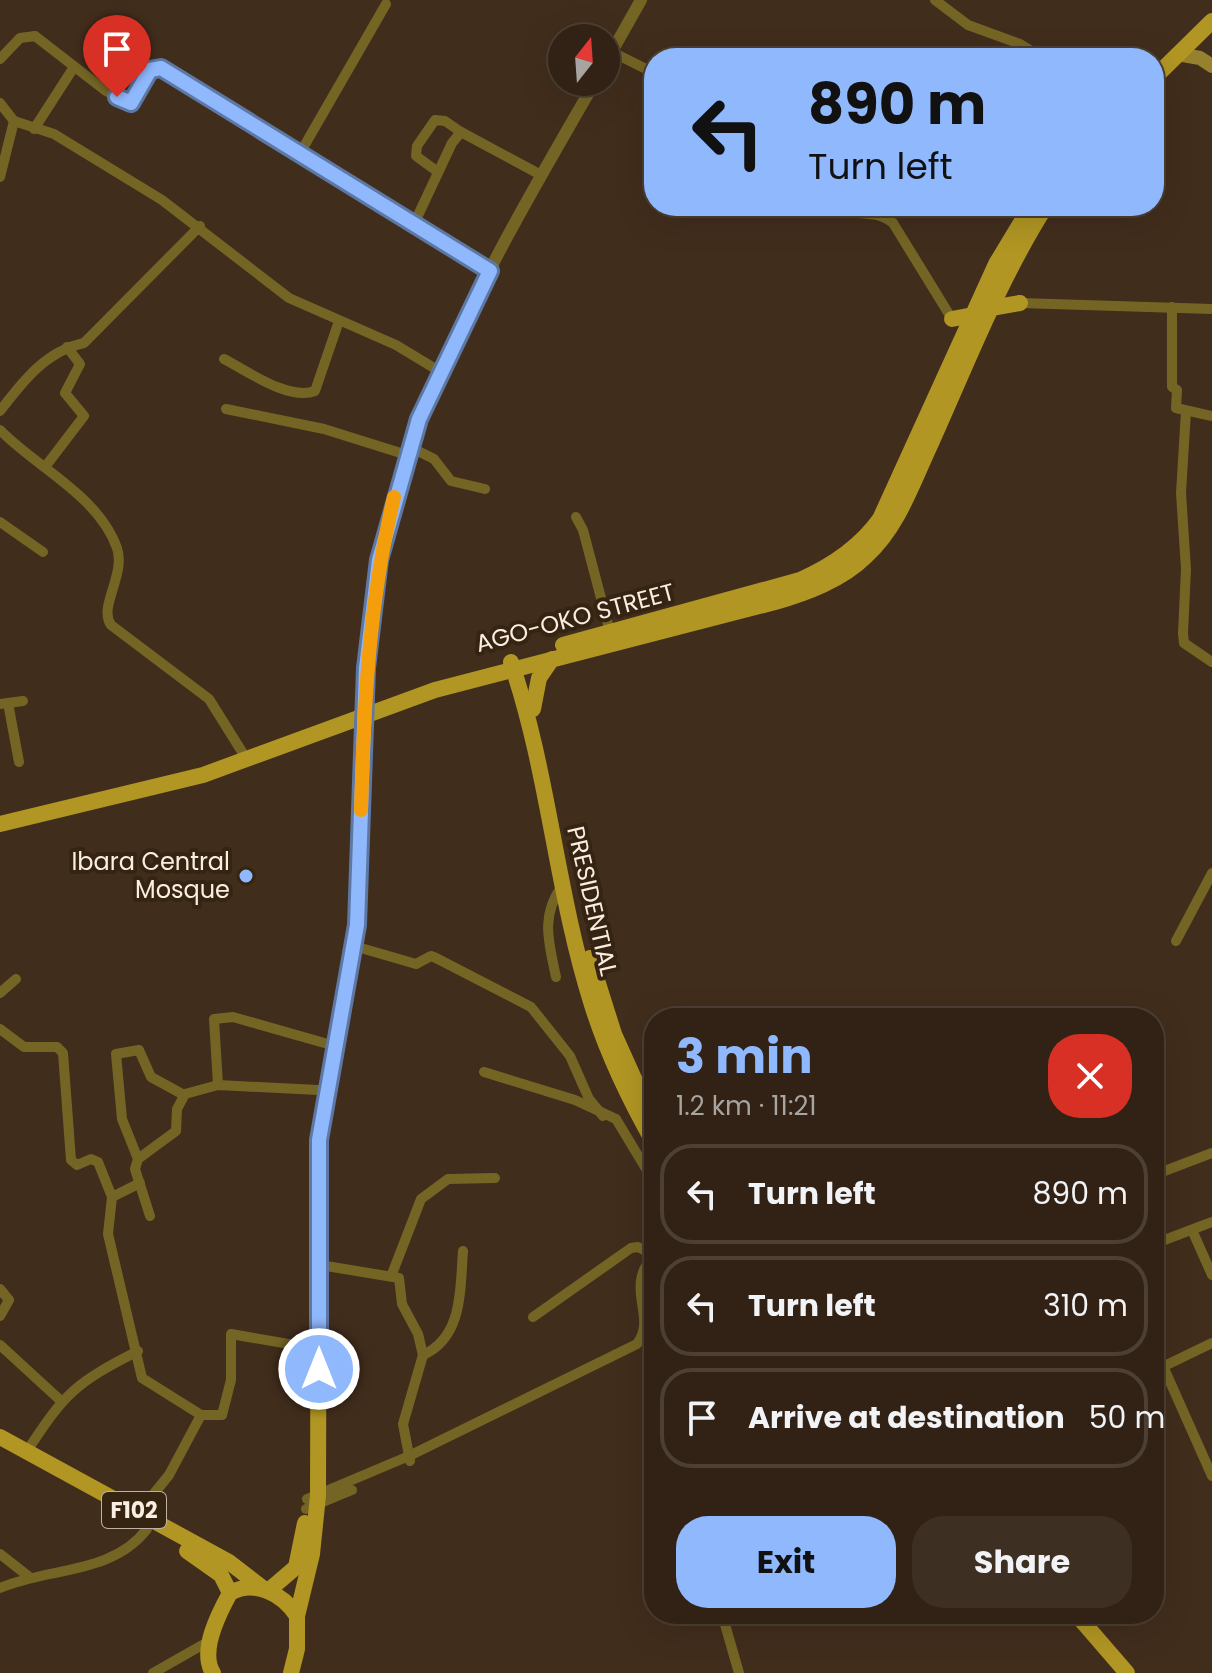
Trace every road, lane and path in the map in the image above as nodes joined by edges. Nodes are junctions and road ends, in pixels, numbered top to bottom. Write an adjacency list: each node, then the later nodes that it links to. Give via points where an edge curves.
1 (935, 0): 7 (street, via 968,25)
2 (640, 3): 6 (street)
3 (386, 4): 20 (street)
4 (1212, 9): 9 (main road)
5 (1208, 25): 8 (main road)
6 (620, 38)
7 (1027, 48)
8 (1199, 55): 14 (main road)
9 (1164, 56)
10 (0, 59): 12 (street, via 29,34)
11 (620, 61): 13 (street)
12 (74, 67): 18 (street); 20 (street, via 131,103 150,70 161,68)
13 (644, 69)
14 (1164, 73)
15 (587, 96): 22 (street)
16 (0, 103): 17 (street)
17 (14, 121): 18 (street); 23 (street)
18 (34, 129): 27 (street, via 54,134)
19 (461, 132): 21 (street); 21 (street, via 435,120 417,146 416,156); 22 (street)
20 (299, 155): 28 (street)
21 (438, 172): 28 (street)
22 (541, 175): 30 (street)
23 (0, 177)
24 (881, 216): 37 (street, via 893,223)
25 (1026, 216): 29 (main road)
26 (1038, 216): 29 (main road)
27 (200, 226): 38 (street, via 273,287); 40 (street, via 84,343)
28 (413, 226): 30 (street)
29 (1011, 249): 31 (main road)
30 (490, 271): 42 (street)
31 (1002, 272): 32 (main road, via 1009,296); 34 (main road); 36 (main road, AGO-OKO STREET)
32 (1020, 303): 33 (street); 34 (main road)
33 (1172, 307): 35 (street); 45 (street, via 1172,387 1177,390 1176,408)
34 (991, 308): 55 (main road, via 894,523 865,558 801,594)
35 (1212, 309)
36 (973, 315): 37 (main road); 39 (main road, AGO-OKO STREET)
37 (952, 319): 39 (main road)
38 (339, 321): 41 (street, via 315,391 308,394); 42 (street, via 396,345)
39 (963, 336): 54 (main road, AGO-OKO STREET, via 880,519 863,541 800,580)
40 (67, 347): 44 (street, via 32,370); 49 (street, via 80,364 65,393 84,416)
41 (224, 359)
42 (439, 371): 48 (street)
43 (226, 409): 48 (street)
44 (0, 411)
45 (1186, 411): 46 (street); 56 (street, via 1181,493 1184,643)
46 (1212, 416)
47 (0, 431): 49 (street)
48 (408, 451): 50 (street, via 434,459 451,481); 62 (street, via 379,560)
49 (45, 467): 63 (street, via 108,528 118,551 121,571 107,619 209,699)
50 (485, 489)
51 (576, 517): 54 (street)
52 (0, 522): 53 (street)
53 (43, 552)
54 (610, 632): 57 (main road, AGO-OKO STREET)
55 (552, 659): 57 (main road); 61 (main road)
56 (1212, 662)
57 (516, 663): 58 (main road); 61 (main road, PRESIDENTIAL); 62 (main road, AGO-OKO STREET, via 431,683)
58 (471, 681): 61 (main road, via 504,684); 62 (main road)
59 (23, 701): 60 (street)
60 (4, 703): 64 (street)
61 (529, 709): 68 (main road, PRESIDENTIAL); 80 (main road, via 602,999)
62 (359, 715): 63 (main road, AGO-OKO STREET); 66 (main road, via 203,775); 70 (main road); 75 (main road, via 349,926)
63 (244, 755): 65 (main road, AGO-OKO STREET)
64 (19, 762)
65 (0, 817)
66 (0, 824)
67 (1212, 873): 69 (street)
68 (562, 886): 71 (street, via 546,923); 82 (main road, PRESIDENTIAL, via 592,1005)
69 (1176, 941)
70 (354, 946): 81 (street, via 416,964 431,956 531,1007 570,1056 589,1099); 96 (main road, via 321,1116)
71 (556, 977)
72 (16, 979): 73 (street)
73 (0, 993)
74 (0, 1029): 89 (street, via 24,1047 61,1049 71,1160 77,1165 98,1162)
75 (328, 1044): 77 (street, via 233,1017 214,1019); 78 (main road)
76 (484, 1072): 81 (street, via 575,1100)
77 (218, 1085): 78 (street); 79 (street)
78 (318, 1090): 108 (main road)
79 (184, 1095): 84 (street, via 176,1131); 84 (street, via 151,1077 139,1050 116,1054 122,1119)
80 (644, 1099)
81 (603, 1116): 85 (street, via 620,1122)
82 (644, 1124)
83 (1212, 1153): 86 (street)
84 (138, 1159): 88 (street)
85 (644, 1164)
86 (1164, 1171)
87 (495, 1178): 98 (street, via 448,1179 421,1199)
88 (140, 1183): 89 (street); 90 (street)
89 (112, 1197): 109 (street, via 108,1234)
90 (150, 1216)
91 (1212, 1222): 92 (street)
92 (1192, 1230): 93 (street); 99 (street)
93 (1164, 1240)
94 (463, 1251): 110 (street, via 455,1322 438,1348)
95 (644, 1252): 102 (street, via 631,1248)
96 (320, 1265): 98 (street); 120 (main road)
97 (644, 1265): 103 (street, via 639,1280)
98 (392, 1274): 110 (street, via 399,1278 402,1304)
99 (1212, 1275)
100 (0, 1289): 101 (street, via 9,1300)
101 (0, 1316)
102 (533, 1317)
103 (644, 1318)
104 (644, 1328): 118 (street, via 637,1344)
105 (644, 1342): 118 (street, via 629,1355)
106 (1212, 1343): 111 (street)
107 (0, 1345): 113 (street)
108 (312, 1348): 114 (street, via 231,1334 231,1380 222,1415); 120 (main road)
109 (138, 1351): 113 (street); 114 (street, via 142,1378)
110 (423, 1355): 118 (street, via 403,1424)
111 (1164, 1367)
112 (1164, 1379): 119 (street)
113 (60, 1400): 117 (street)
114 (201, 1415): 121 (street, via 169,1475)
115 (0, 1437): 117 (main road, F102)
116 (0, 1448): 122 (main road, F102)
117 (27, 1451): 121 (main road, F102)
118 (410, 1459): 120 (street)
119 (1212, 1476)
120 (312, 1503): 126 (main road, via 296,1567); 128 (main road, via 312,1554)
121 (139, 1512): 126 (main road, F102, via 245,1572)
122 (147, 1529): 124 (street, via 135,1545 114,1557 53,1576); 127 (main road, F102, via 203,1560 221,1575)
123 (0, 1554): 124 (street)
124 (28, 1576): 125 (street)
125 (0, 1588)
126 (266, 1590): 127 (main road, via 240,1588); 128 (main road, F102, via 285,1600)
127 (230, 1593): 132 (main road)
128 (297, 1616): 133 (main road)
129 (725, 1624): 136 (street)
130 (1071, 1624): 137 (main road)
131 (1085, 1624): 138 (main road)
132 (211, 1640): 134 (street); 135 (main road, via 208,1660)
133 (293, 1670)
134 (158, 1672)
135 (213, 1673)
136 (739, 1673)
137 (1113, 1673)
138 (1127, 1673)

